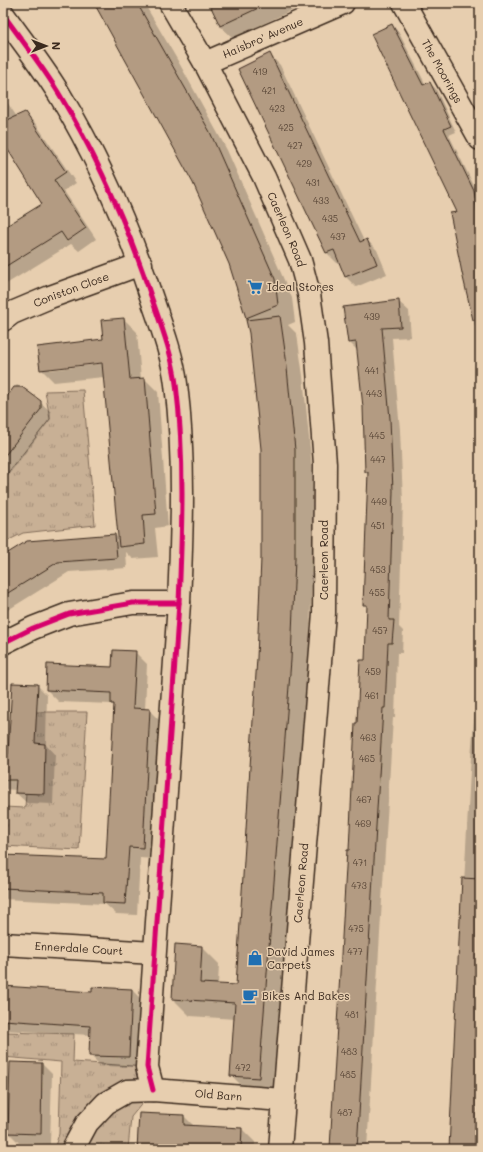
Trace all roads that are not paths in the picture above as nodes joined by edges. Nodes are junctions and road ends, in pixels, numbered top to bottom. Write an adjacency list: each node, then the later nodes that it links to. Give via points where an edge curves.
1 (170, 3): 5 (street, Caerleon Road)
2 (343, 3): 5 (street, Haisbro' Avenue)
3 (404, 3): 6 (street, The Moorings)
4 (3, 14): 7 (street, via 61,96 96,159)
5 (205, 63): 14 (street, Caerleon Road, via 264,177 300,260 316,343 324,464 324,613)
6 (480, 139)
7 (141, 264): 8 (street, Coniston Close, via 50,297); 9 (street, via 176,382 182,459)
8 (3, 320)
9 (179, 603): 10 (street, via 133,603 68,614); 12 (street)
10 (3, 643)
11 (3, 944): 12 (street, Ennerdale Court)
12 (154, 953): 13 (street, via 147,1067)
13 (153, 1090): 14 (street, Old Barn); 15 (street, Old Barn, via 127,1091 106,1103 87,1123)
14 (283, 1100): 16 (street, Caerleon Road)
15 (73, 1149)
16 (280, 1149)

